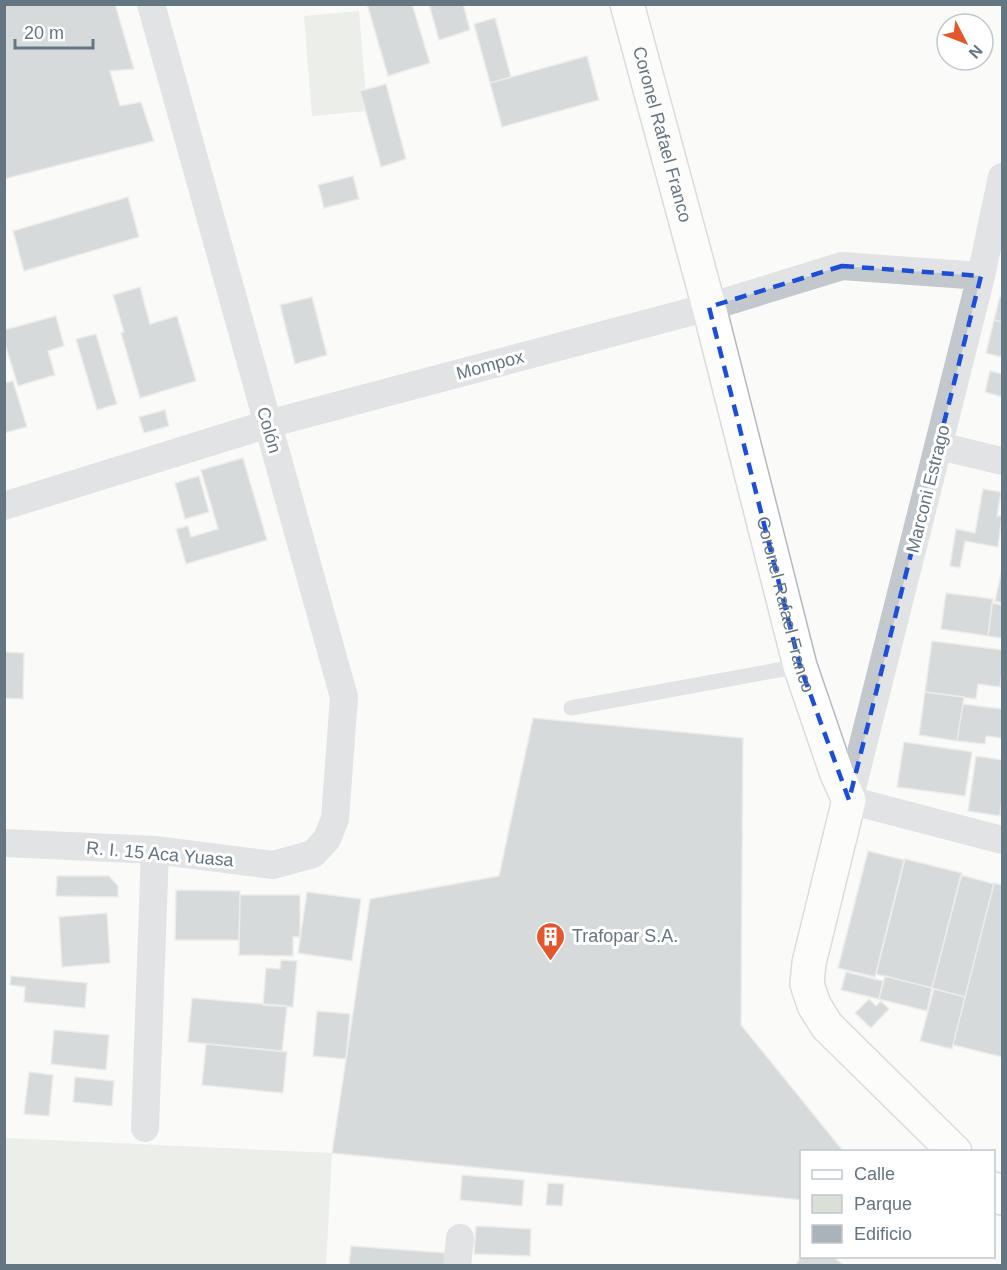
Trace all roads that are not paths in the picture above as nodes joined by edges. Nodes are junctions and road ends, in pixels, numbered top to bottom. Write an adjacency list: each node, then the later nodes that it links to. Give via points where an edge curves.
1 (151, 4): 6 (street, Colón)
2 (627, 4): 5 (street, Coronel Rafael Franco)
3 (1002, 177): 4 (street, Marconi Estrago)
4 (981, 276): 5 (street, Mompox, via 842,266); 7 (street, Marconi Estrago)
5 (709, 307): 6 (street, Mompox); 10 (street, Coronel Rafael Franco)
6 (268, 424): 9 (street, Mompox); 16 (street, Colón, via 344,697 335,819 327,839)
7 (939, 446): 8 (street); 12 (street, Marconi Estrago)
8 (1002, 461)
9 (4, 506)
10 (800, 666): 11 (lane); 12 (street, Coronel Rafael Franco)
11 (571, 708)
12 (849, 800): 13 (street); 18 (street, via 807,984 827,1026)
13 (1002, 840)
14 (4, 843): 15 (street, R. I. 15 Aca Yuasa)
15 (155, 850): 16 (street, R. I. 15 Aca Yuasa, via 273,866); 17 (street)
16 (313, 854)
17 (145, 1128)
18 (953, 1150)

